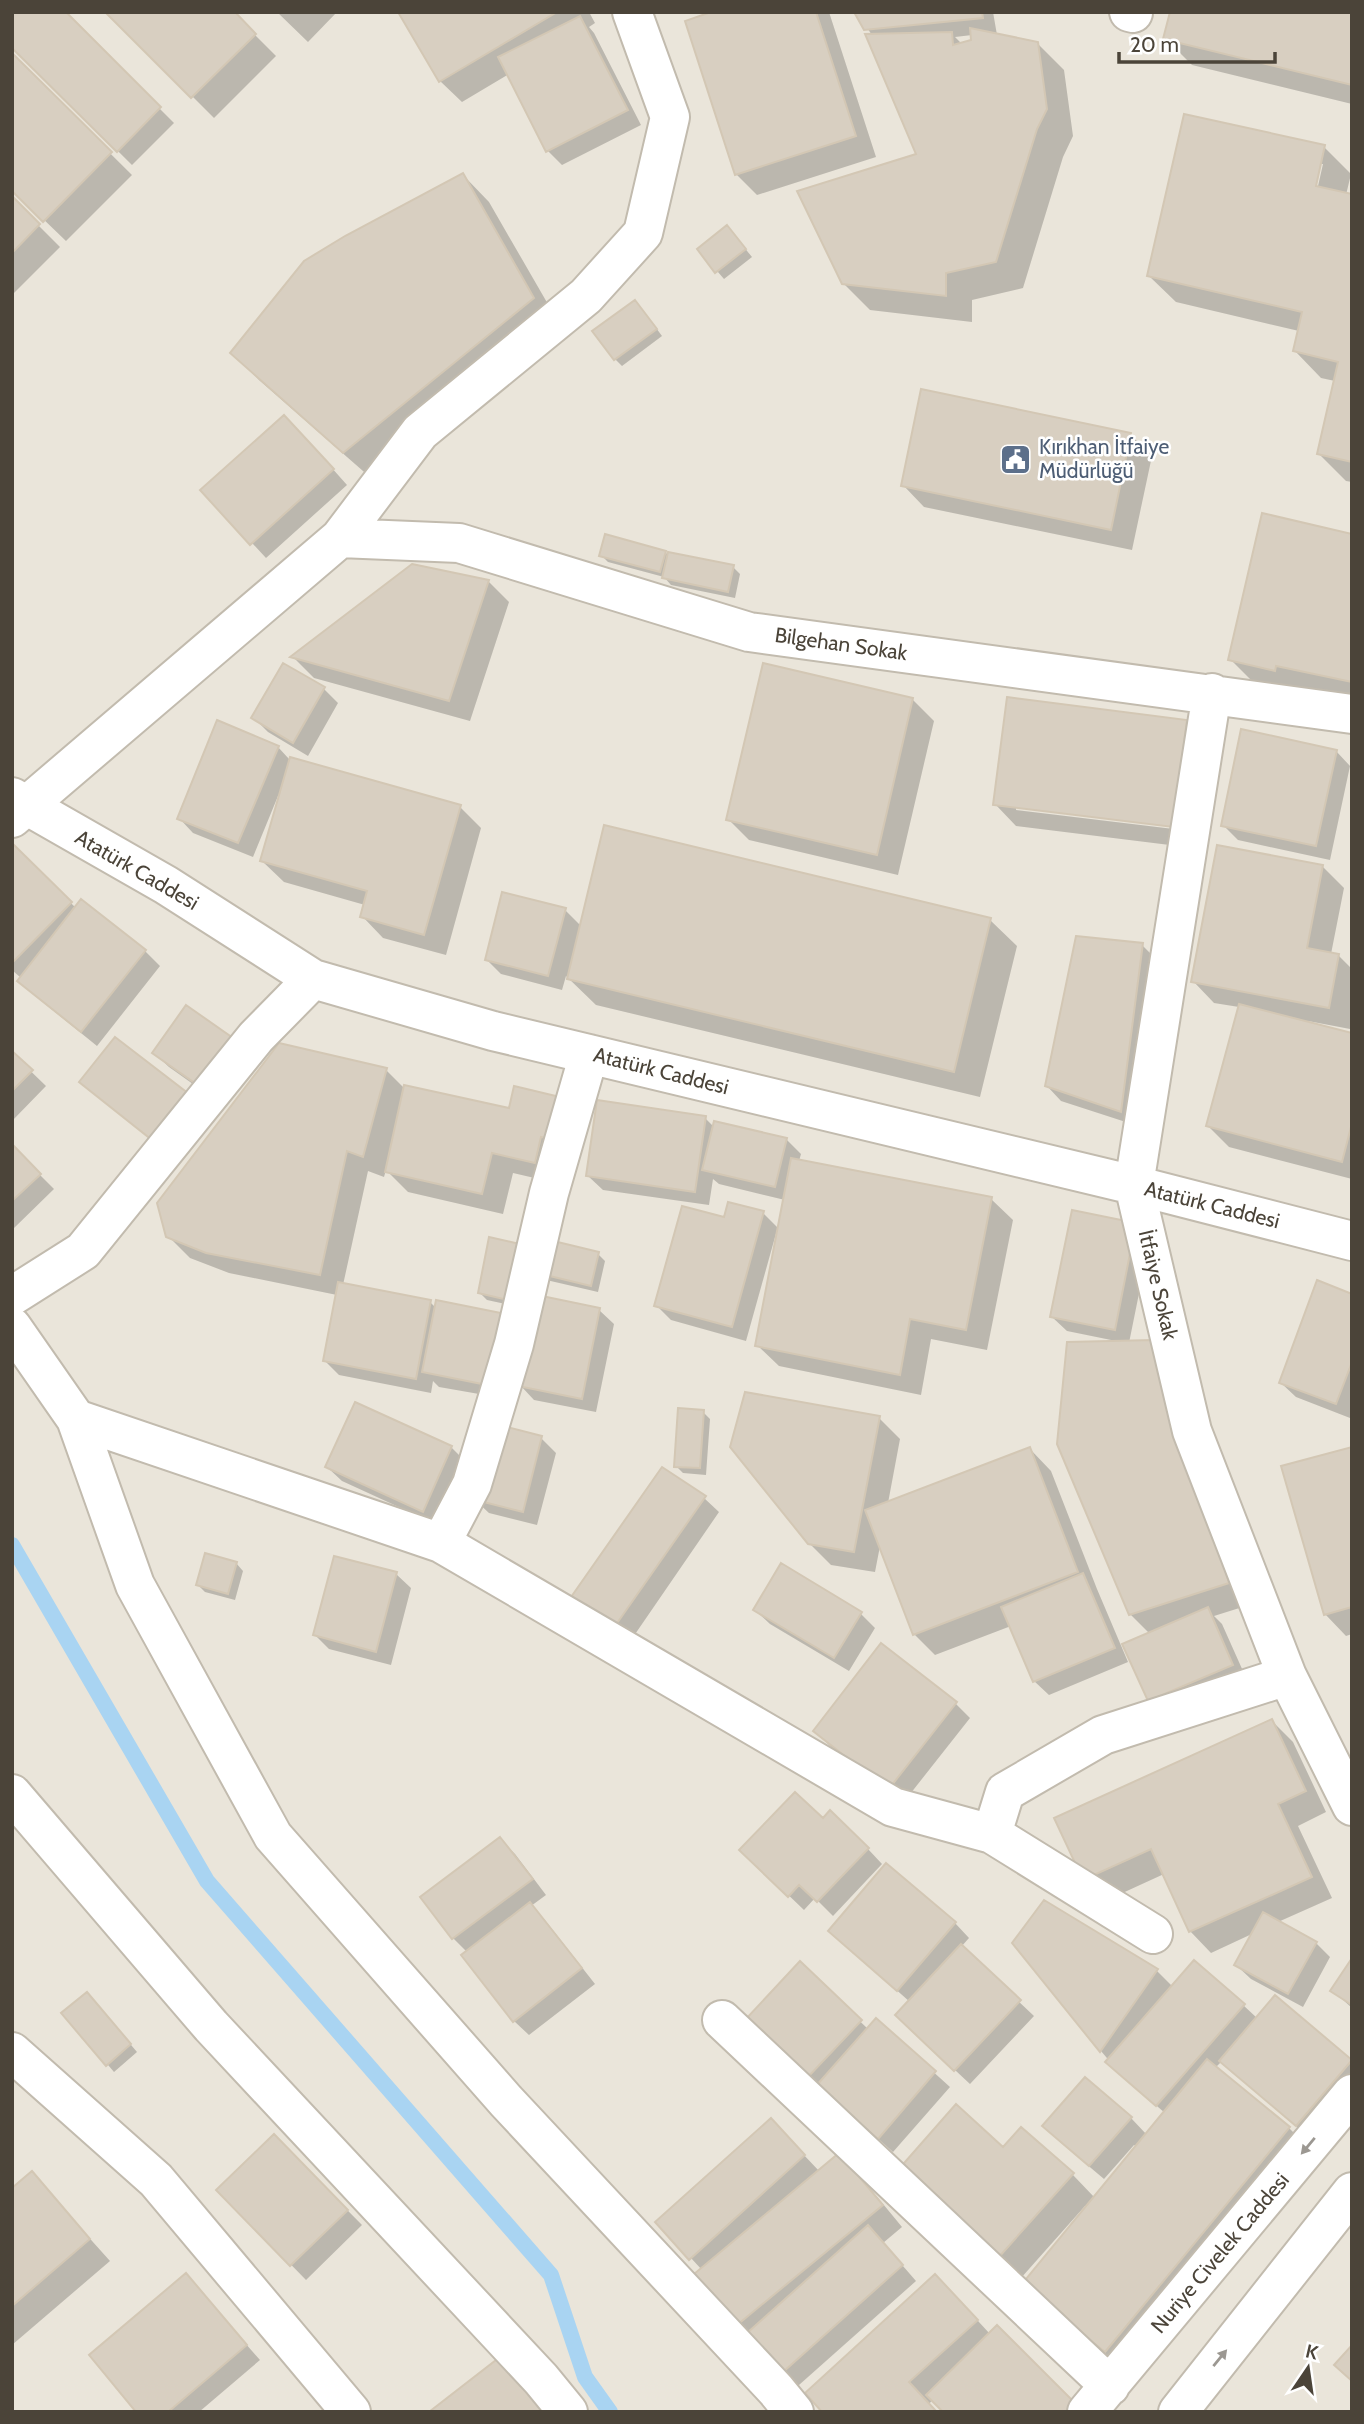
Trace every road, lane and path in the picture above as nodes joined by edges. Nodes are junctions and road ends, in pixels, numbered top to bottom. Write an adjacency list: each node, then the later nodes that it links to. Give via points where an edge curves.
1 (636, 13): 2 (street, via 670,117 643,233 586,296 420,432)
2 (340, 538): 3 (street, Bilgehan Sokak, via 459,543 749,632); 5 (street)
3 (1212, 694): 4 (street, Bilgehan Sokak); 8 (street, İtfaiye Sokak)
4 (1352, 714)
5 (17, 807): 6 (street, Atatürk Caddesi, via 166,885)
6 (313, 979): 7 (street, Atatürk Caddesi); 10 (street, via 256,1037 83,1251)
7 (589, 1054): 8 (street, Atatürk Caddesi); 13 (street, via 549,1193 514,1344 472,1484)
8 (1134, 1185): 9 (street, Atatürk Caddesi); 14 (street, İtfaiye Sokak, via 1192,1431)
9 (1352, 1241)
10 (12, 1296)
11 (12, 1327): 12 (street)
12 (76, 1419): 13 (street); 26 (street, via 135,1585 273,1836 506,2101)
13 (441, 1543): 17 (street, via 893,1807)
14 (1287, 1676): 16 (street, İtfaiye Sokak); 17 (street, via 1103,1735 1005,1792)
15 (12, 1794): 25 (street, via 211,2026)
16 (1352, 1806)
17 (992, 1834): 18 (street)
18 (1153, 1934)
19 (722, 2020): 23 (street)
20 (12, 2052): 24 (street, via 156,2180)
21 (1352, 2094): 23 (street, Nuriye Civelek Caddesi, one-way to 23)
22 (1352, 2192): 27 (street, one-way to 22)
23 (1098, 2399)
24 (351, 2412)
25 (568, 2412)
26 (794, 2412)
27 (1178, 2412)

